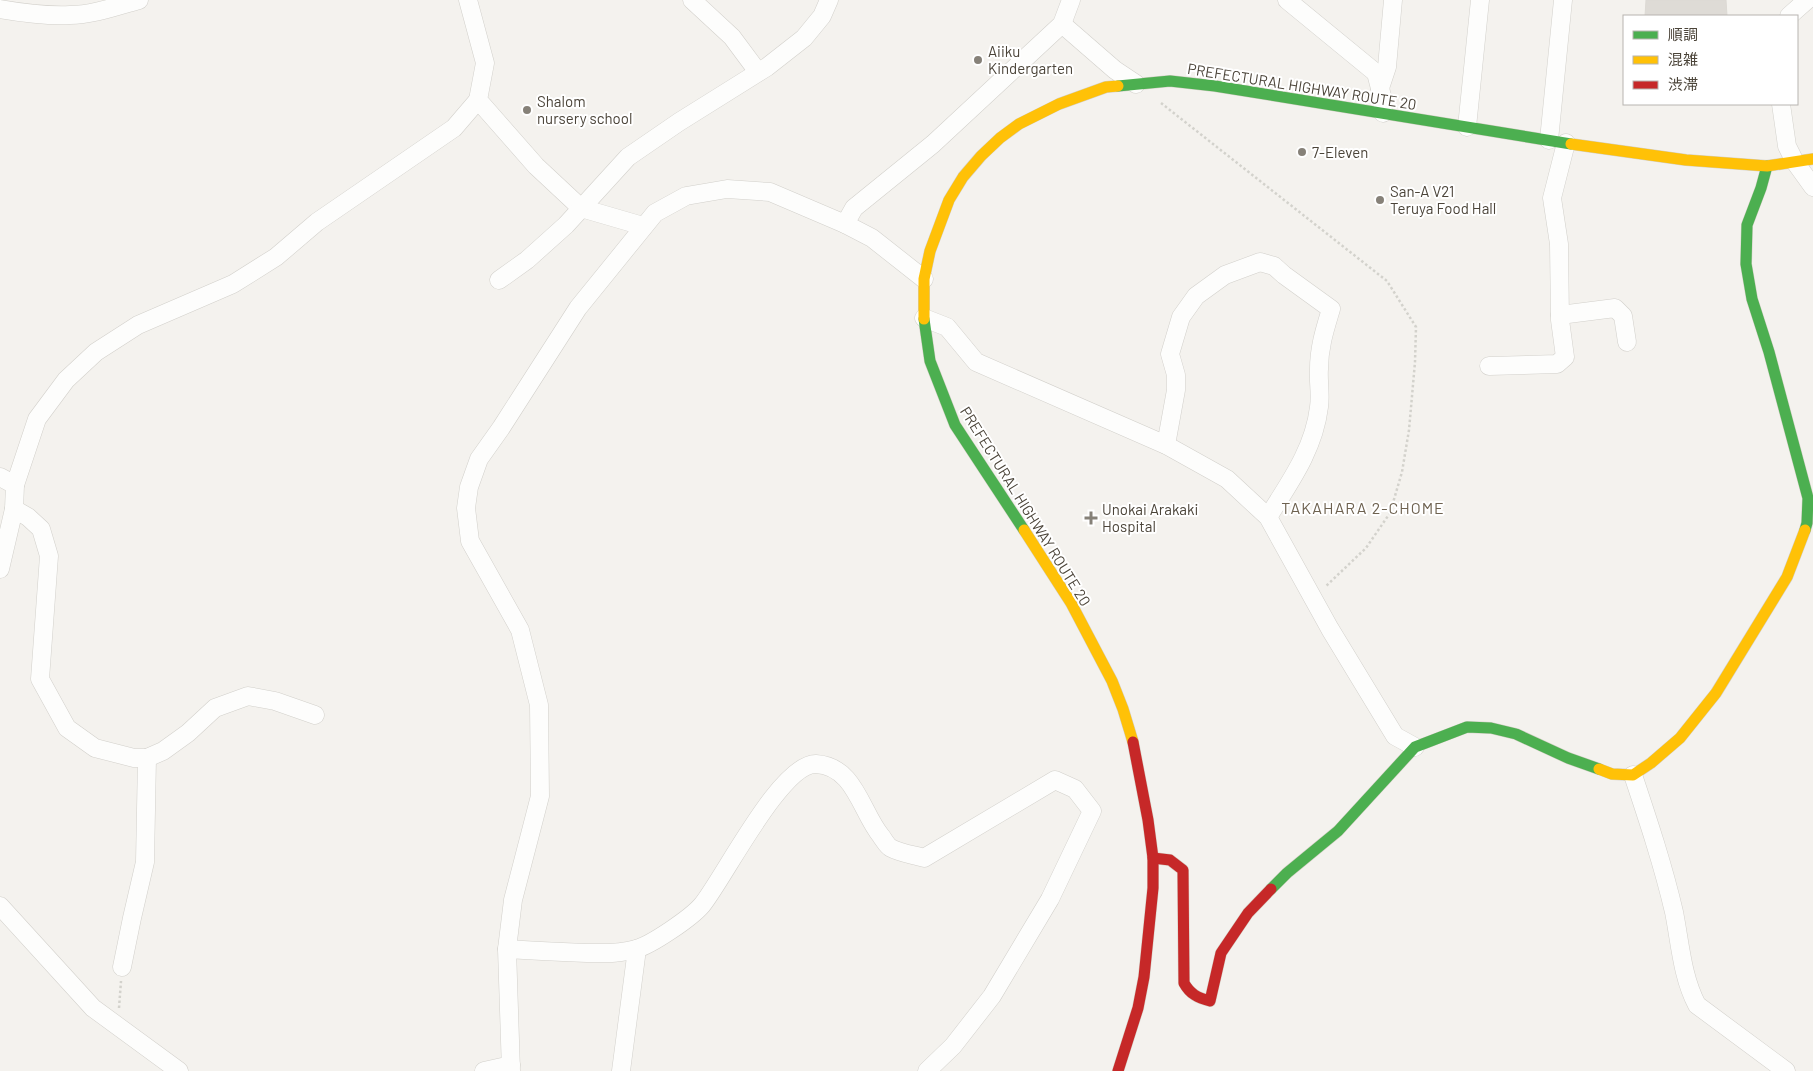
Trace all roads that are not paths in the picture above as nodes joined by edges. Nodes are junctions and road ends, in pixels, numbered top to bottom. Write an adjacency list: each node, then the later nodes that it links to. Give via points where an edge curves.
1 (139, 0): 11 (street, via 72,15)
2 (468, 0): 17 (street, via 486,63)
3 (692, 0): 14 (street, via 732,36)
4 (829, 0): 14 (street, via 822,16 804,38)
5 (1071, 0): 13 (street)
6 (1287, 0): 16 (street, via 1376,73)
7 (1393, 0): 16 (street, via 1387,67)
8 (1480, 0): 20 (street)
9 (1563, 0): 21 (street)
10 (1807, 0): 12 (street)
11 (0, 9)
12 (1790, 15)
13 (1062, 24): 15 (street); 27 (street, via 933,144 854,208)
14 (758, 72): 26 (street, via 628,157)
15 (1136, 84): 19 (main road, PREFECTURAL HIGHWAY ROUTE 20, via 1170,81 1215,86); 29 (main road, PREFECTURAL HIGHWAY ROUTE 20, via 1106,87 1059,104 1019,124 980,156 949,200 930,251)
16 (1380, 88): 19 (street)
17 (478, 100): 26 (street, via 536,166); 36 (street, via 454,128 317,222 276,257 233,284 138,325 96,352 66,380 37,419)
18 (1781, 105): 23 (street, via 1787,146)
19 (1383, 113): 20 (main road, PREFECTURAL HIGHWAY ROUTE 20)
20 (1467, 127): 21 (main road, PREFECTURAL HIGHWAY ROUTE 20)
21 (1557, 141): 24 (main road, PREFECTURAL HIGHWAY ROUTE 20, via 1686,160); 31 (street, via 1552,198 1558,244)
22 (1813, 159): 23 (main road, PREFECTURAL HIGHWAY ROUTE 20)
23 (1795, 162): 24 (main road, PREFECTURAL HIGHWAY ROUTE 20); 25 (street)
24 (1767, 166): 37 (main road, via 1747,225 1746,264 1752,300)
25 (1813, 187)
26 (581, 208): 28 (street); 30 (street, via 527,260)
27 (845, 224): 28 (street, via 770,192 727,189 686,196 655,213); 29 (street, via 872,238)
28 (643, 226): 47 (street, via 578,308 479,460 469,487 466,508 470,541 520,630 539,705 540,796 513,900)
29 (924, 279): 32 (main road, PREFECTURAL HIGHWAY ROUTE 20)
30 (499, 280)
31 (1560, 314): 33 (street, via 1615,308 1623,316); 34 (street, via 1564,357 1557,364)
32 (924, 318): 35 (street, via 947,327 976,362); 45 (main road, PREFECTURAL HIGHWAY ROUTE 20, via 930,361 955,425 1071,603 1112,681 1134,746)
33 (1627, 342)
34 (1489, 366)
35 (1166, 444): 39 (street, via 1226,479); 39 (street, via 1176,390 1170,354 1181,317 1196,296 1226,275 1260,262 1274,266 1331,309 1321,339 1320,406 1311,443)
36 (8, 481): 38 (street)
37 (1810, 500): 44 (main road, via 1807,523 1787,577 1716,693 1680,738)
38 (14, 509): 40 (street); 43 (street, via 42,529 49,556 40,680 67,728 96,748 134,758)
39 (1268, 517): 42 (street, via 1330,629 1395,736)
40 (0, 569)
41 (314, 715): 43 (street, via 276,701 248,696 215,708 188,733)
42 (1415, 747): 44 (main road, via 1467,727 1491,728 1516,734 1612,774); 45 (main road, via 1338,831 1287,873 1248,913 1221,953 1210,1001 1196,997 1184,983 1183,870 1166,858)
43 (147, 758): 49 (street, via 145,862)
44 (1633, 775): 56 (street, via 1657,847 1690,992 1697,1005)
45 (1153, 858): 55 (main road, PREFECTURAL HIGHWAY ROUTE 20, via 1144,977)
46 (0, 906): 51 (street, via 93,1008)
47 (507, 949): 48 (street, via 614,953); 50 (street)
48 (637, 949): 53 (street); 54 (street, via 685,922 701,907 754,822 790,777 814,764 834,768 857,792 872,826 890,848 924,858 1055,780 1075,789 1092,811 1050,899 992,996 953,1046)
49 (122, 967)
50 (511, 1068): 52 (street)
51 (179, 1071)
52 (484, 1071)
53 (620, 1071)
54 (927, 1071)
55 (1118, 1071)
56 (1786, 1071)

